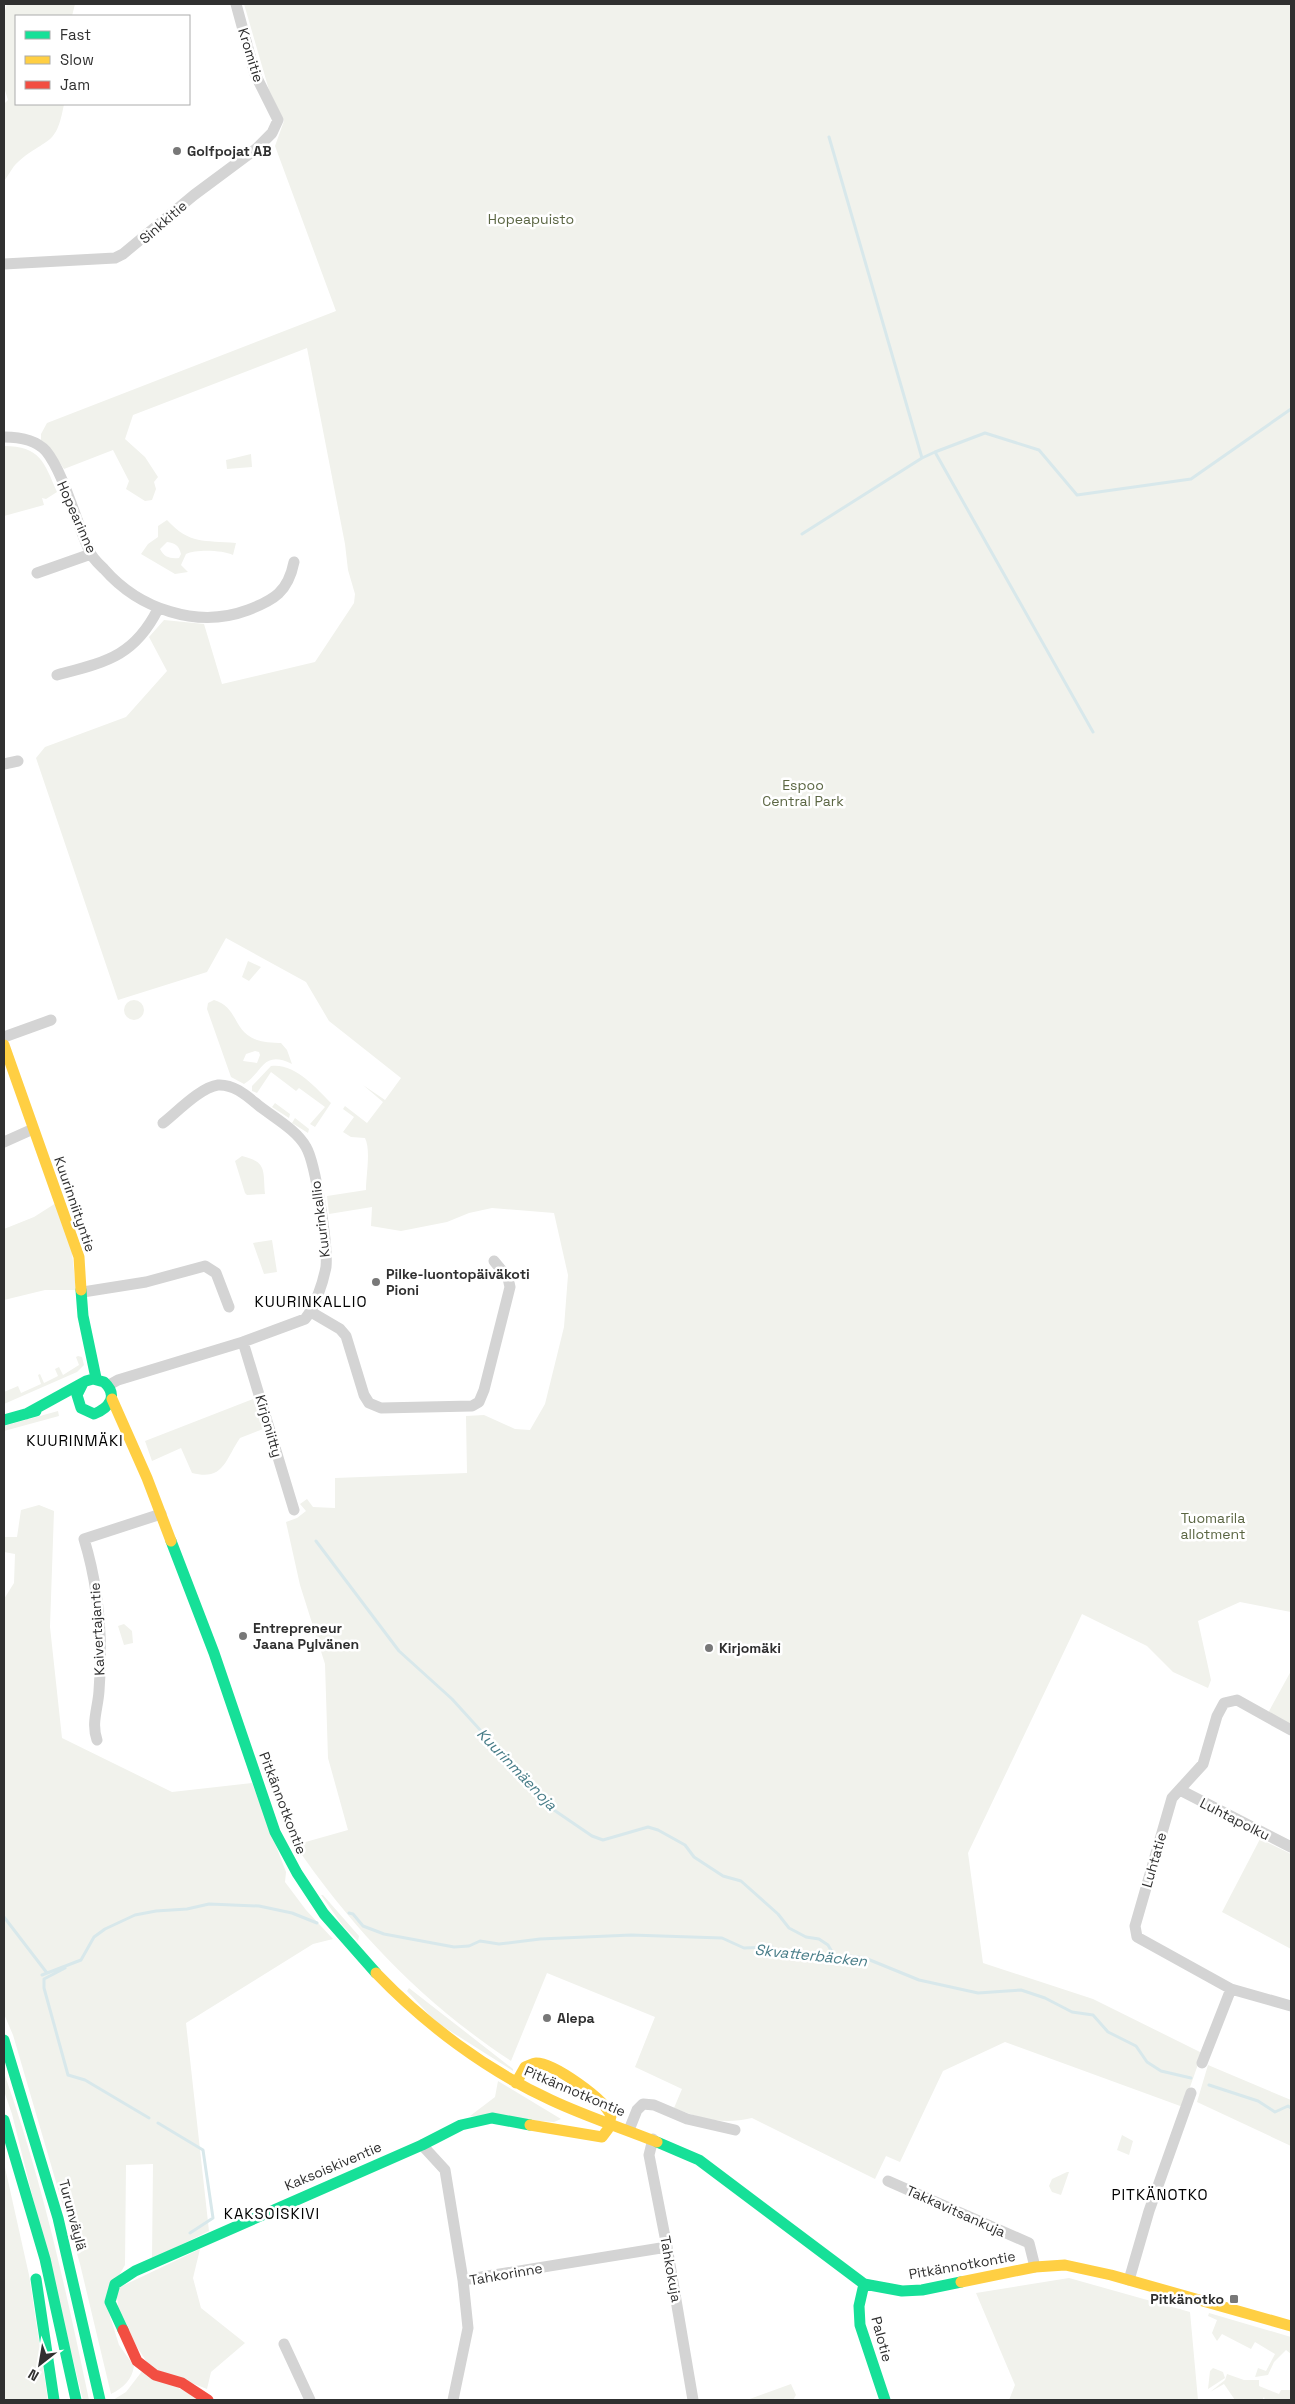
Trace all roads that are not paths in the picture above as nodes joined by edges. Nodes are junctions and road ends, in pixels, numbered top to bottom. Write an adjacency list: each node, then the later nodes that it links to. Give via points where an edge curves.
1 (236, 4): 2 (street, Kromitie, via 255,74)
2 (270, 105): 3 (street, Sinkkitie, via 278,120 272,133 123,254 115,258)
3 (4, 264)
4 (4, 437): 5 (street, Hopearinne, via 16,437 45,450)
5 (90, 554): 7 (street); 8 (street, Hopearinne, via 126,590)
6 (294, 562): 8 (street, Hopearinne, via 278,596 236,614 202,616)
7 (37, 573)
8 (158, 609): 9 (street, via 147,631 120,655)
9 (58, 675)
10 (18, 761): 11 (street)
11 (4, 764)
12 (51, 1020): 13 (street)
13 (4, 1037)
14 (4, 1045): 16 (main road, Kuurinniityntie)
15 (163, 1123): 21 (street, Kuurinkallio, via 207,1088 226,1085 242,1093 306,1146 312,1160 320,1205 326,1266)
16 (33, 1130): 17 (street); 19 (main road, Kuurinniityntie, via 73,1235)
17 (4, 1142)
18 (494, 1261): 21 (street, via 508,1278 509,1298 484,1390 472,1406 381,1408 373,1405 364,1395 346,1336)
19 (83, 1292): 20 (street, via 146,1282 205,1266 216,1273); 23 (main road, Kuurinniityntie, via 83,1316)
20 (229, 1307)
21 (311, 1312): 22 (street, via 297,1323)
22 (243, 1342): 25 (street, via 118,1380); 32 (street, Kirjoniitty)
23 (96, 1378): 24 (main road); 25 (main road)
24 (83, 1383): 27 (main road, via 77,1391); 29 (main road)
25 (109, 1386): 26 (main road)
26 (112, 1399): 28 (main road, via 109,1407); 31 (main road, Pitkännotkontie)
27 (79, 1405): 28 (main road, via 87,1412); 29 (main road, via 62,1404)
28 (100, 1413): 31 (main road, Pitkännotkontie)
29 (26, 1414): 30 (main road)
30 (4, 1420)
31 (136, 1451): 33 (main road, Pitkännotkontie)
32 (294, 1510)
33 (161, 1514): 35 (street, Kaivertajantie, via 84,1539 98,1598 100,1691 93,1730); 42 (main road, Pitkännotkontie, via 214,1654 275,1832 296,1874 347,1942 384,1982 434,2027)
34 (1291, 1730): 36 (street, Luhtatie, via 1237,1700 1224,1703 1203,1764)
35 (97, 1740)
36 (1180, 1790): 37 (street, Luhtapolku); 38 (street, Luhtatie, via 1172,1798 1135,1926 1137,1936)
37 (1291, 1847)
38 (1231, 1989): 39 (street, Luhtatie); 41 (street)
39 (1291, 2006)
40 (4, 2040): 63 (main road, Turunväylä, via 36,2134 62,2229)
41 (1202, 2063)
42 (516, 2083): 45 (main road, Pitkännotkontie); 45 (main road, via 530,2064 552,2068 575,2081 606,2107 612,2116)
43 (1190, 2093): 57 (street)
44 (4, 2120): 62 (main road, via 39,2236)
45 (611, 2124): 46 (main road, Pitkännotkontie); 50 (main road, Kaksoiskiventie, via 602,2137 492,2118 461,2125)
46 (629, 2130): 47 (street, via 643,2104); 49 (main road, Pitkännotkontie)
47 (735, 2130)
48 (4, 2135): 52 (main road)
49 (653, 2139): 53 (street, Tahkokuja, via 649,2154); 58 (main road, Pitkännotkontie, via 716,2171)
50 (422, 2144): 56 (street, via 445,2170); 64 (main road, Kaksoiskiventie, via 220,2232 114,2284 110,2302 137,2361 155,2375 182,2383)
51 (888, 2181): 54 (street, Takkavitsankuja, via 1029,2243)
52 (28, 2244)
53 (667, 2247): 56 (street, Tahkorinne); 67 (street, Tahkokuja)
54 (1035, 2267): 57 (main road, Pitkännotkontie, via 1065,2265); 58 (main road, Pitkännotkontie, via 922,2290 902,2291)
55 (34, 2270): 61 (main road)
56 (463, 2280): 66 (street, Tahkorinne, via 468,2328)
57 (1129, 2280): 59 (main road, Pitkännotkontie)
58 (864, 2284): 68 (main road, Palotie, via 859,2306 860,2325)
59 (1291, 2326)
60 (284, 2344): 65 (street)
61 (54, 2400)
62 (76, 2400)
63 (100, 2400)
64 (208, 2400)
65 (310, 2400)
66 (453, 2400)
67 (693, 2400)
68 (886, 2400)

